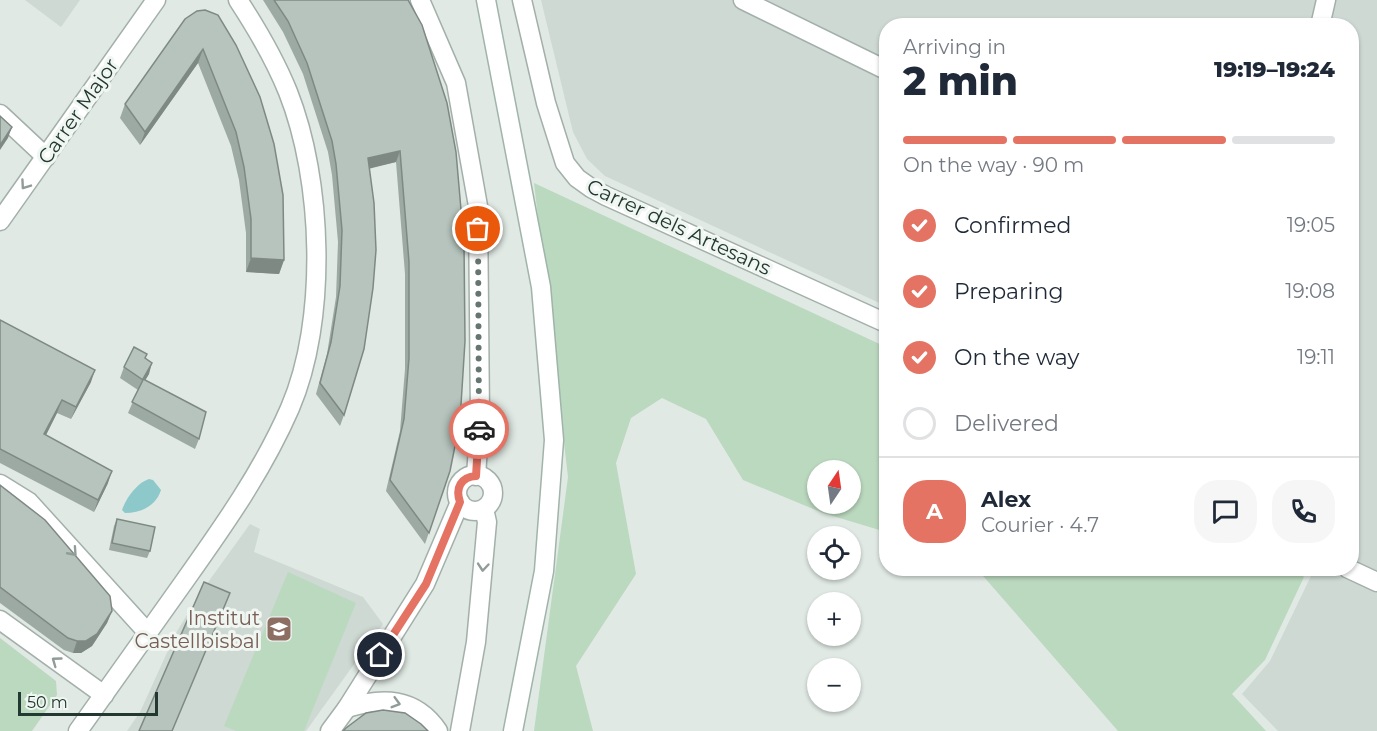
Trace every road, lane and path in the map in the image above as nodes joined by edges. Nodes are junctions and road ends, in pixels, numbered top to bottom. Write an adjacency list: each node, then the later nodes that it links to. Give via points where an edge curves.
1 (156, 0): 11 (street, Carrer Major)
2 (238, 0): 21 (street, via 288,93 305,150 314,194 314,305 306,357 291,406 268,453 233,512)
3 (420, 0): 14 (street, via 456,83 478,206 480,417)
4 (486, 0): 28 (street, via 541,287 554,440 544,572)
5 (522, 0): 13 (street, Carrer dels Artesans, via 546,103 565,163 577,178 591,189)
6 (743, 0): 9 (street)
7 (1326, 0): 8 (street)
8 (1322, 18)
9 (879, 67)
10 (0, 114): 11 (street)
11 (46, 157): 12 (street, Carrer Major, one-way to 12)
12 (3, 210)
13 (879, 320)
14 (476, 476): 16 (street, via 466,478 459,486); 17 (street, via 487,479 493,489 492,500)
15 (0, 484): 21 (street, one-way to 21, via 29,502)
16 (460, 502): 17 (street, via 468,509); 23 (street, via 426,584)
17 (484, 509): 27 (street, one-way to 27, via 487,522 476,642)
18 (1359, 574): 19 (street)
19 (1377, 582)
20 (0, 620): 22 (street, one-way to 20)
21 (148, 633): 22 (street)
22 (104, 695): 24 (street)
23 (346, 708): 25 (street); 26 (street, one-way to 26, via 385,700 402,704 419,712)
24 (78, 731)
25 (330, 731)
26 (438, 731)
27 (460, 731)
28 (513, 731)

